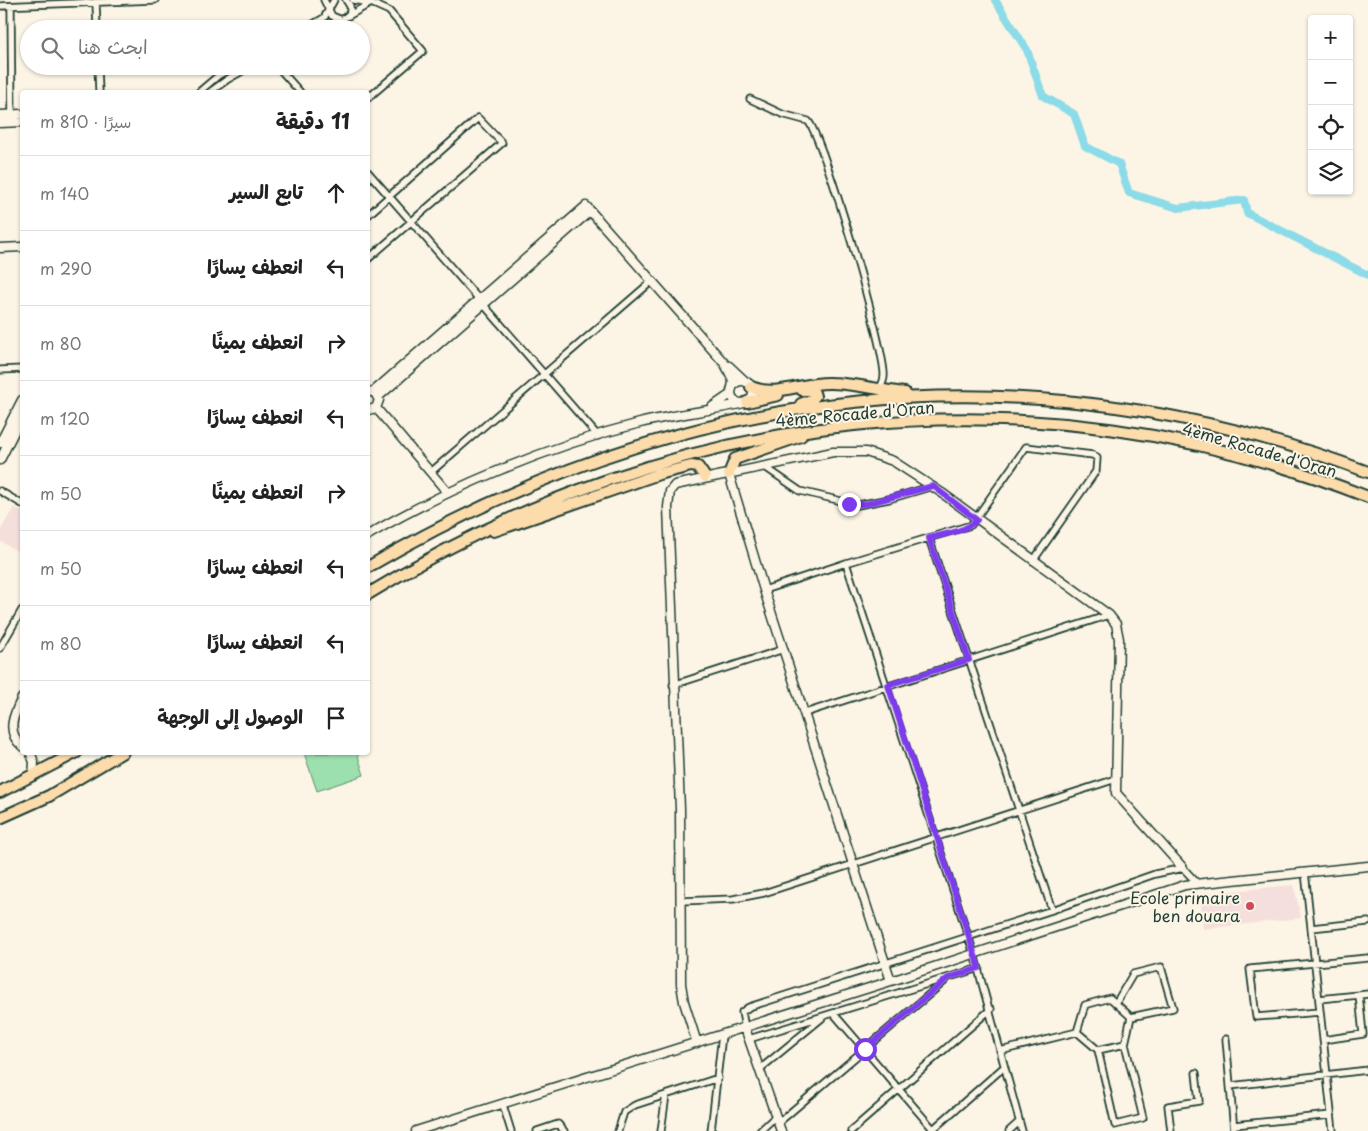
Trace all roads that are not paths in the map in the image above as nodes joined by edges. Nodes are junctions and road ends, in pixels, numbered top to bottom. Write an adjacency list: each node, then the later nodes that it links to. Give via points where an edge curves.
1 (155, 0): 6 (street)
2 (324, 0): 10 (street)
3 (334, 0): 10 (street)
4 (346, 0): 11 (street, via 351,9)
5 (353, 0): 7 (street)
6 (96, 2): 9 (street); 12 (street)
7 (371, 3): 11 (street); 23 (street, via 389,12 423,51)
8 (0, 6): 9 (street)
9 (10, 6): 27 (street)
10 (329, 9): 13 (street); 14 (street, via 334,19)
11 (348, 16): 14 (street)
12 (97, 20)
13 (321, 20)
14 (342, 20)
15 (98, 75): 19 (street)
16 (219, 75): 20 (street)
17 (235, 75): 21 (street)
18 (286, 75): 22 (street)
19 (99, 90)
20 (201, 90)
21 (213, 90)
22 (298, 90)
23 (370, 96)
24 (750, 99): 44 (street, via 782,114 808,121 818,137 865,289 884,375)
25 (0, 115): 27 (street)
26 (20, 115): 27 (street)
27 (12, 119): 28 (street); 29 (street)
28 (20, 121)
29 (0, 123)
30 (370, 174): 31 (street)
31 (388, 196): 32 (street); 33 (street); 33 (street, via 478,118 502,144)
32 (370, 213)
33 (411, 222): 36 (street); 38 (street)
34 (20, 247): 35 (street)
35 (0, 248)
36 (370, 257)
37 (651, 282): 38 (street, via 588,208); 39 (street); 42 (street)
38 (481, 303): 42 (street); 46 (street)
39 (725, 364): 43 (street); 45 (street, via 733,380)
40 (20, 369): 41 (street)
41 (0, 370)
42 (544, 375): 56 (street); 60 (street)
43 (749, 385): 44 (highway, via 773,392 832,382); 45 (street, via 736,383); 48 (street, via 753,394)
44 (878, 390): 47 (highway)
45 (731, 391): 48 (street, via 737,402); 51 (street)
46 (373, 393): 50 (street)
47 (931, 397): 53 (highway, 4ème Rocade d'Oran); 61 (highway, 4ème Rocade d'Oran, via 1036,398 1134,410 1258,436)
48 (746, 402): 51 (street); 53 (highway, via 810,388 815,392 811,400)
49 (20, 404): 57 (street)
50 (376, 408): 52 (street); 60 (street)
51 (711, 408): 56 (street, via 639,423)
52 (370, 410)
53 (778, 411): 75 (highway, 4ème Rocade d'Oran, via 692,429 568,470 444,524)
54 (20, 420): 58 (street)
55 (825, 428): 62 (highway, via 735,459); 67 (highway, 4ème Rocade d'Oran, via 958,420 1093,427 1169,439 1240,456); 72 (highway, 4ème Rocade d'Oran, via 751,439 636,469 556,498)
56 (598, 436): 66 (street)
57 (0, 443)
58 (0, 460)
59 (766, 467): 62 (street); 64 (street, via 833,452 866,452 893,460); 64 (street, via 800,491 858,505)
60 (431, 472): 66 (street)
61 (1368, 472)
62 (730, 474): 63 (street); 76 (street)
63 (705, 477): 72 (highway, via 698,468 691,466 659,474); 83 (street, via 675,485 668,498)
64 (933, 486): 69 (street)
65 (0, 491): 68 (street)
66 (448, 493): 70 (street)
67 (1368, 497)
68 (20, 503)
69 (977, 520): 71 (street, via 960,530); 73 (street); 73 (street, via 1026,447 1093,455 1097,458 1096,471)
70 (370, 535)
71 (929, 538): 74 (street); 82 (street)
72 (458, 542): 77 (highway, 4ème Rocade d'Oran)
73 (1033, 561): 79 (street)
74 (846, 563): 76 (street); 84 (street)
75 (370, 566)
76 (764, 590): 81 (street)
77 (370, 593)
78 (20, 613): 80 (street)
79 (1109, 615): 82 (street); 92 (street, via 1116,624 1119,639)
80 (0, 648)
81 (784, 649): 83 (street); 86 (street)
82 (969, 660): 84 (street); 95 (street)
83 (673, 685): 103 (street, via 680,809)
84 (888, 685): 86 (street); 97 (street)
85 (20, 702): 87 (street, via 12,728)
86 (805, 713): 98 (street)
87 (20, 744)
88 (31, 755): 91 (street, via 34,762)
89 (71, 755): 91 (highway)
90 (118, 755): 96 (highway, via 49,796)
91 (31, 777): 93 (highway); 94 (highway)
92 (1116, 779): 95 (street); 100 (street, via 1118,798)
93 (0, 786)
94 (0, 792)
95 (1019, 809): 97 (street); 104 (street)
96 (0, 818)
97 (936, 837): 98 (street); 107 (street)
98 (853, 863): 103 (street, via 750,896); 110 (street)
99 (1368, 866): 101 (street)
100 (1183, 868): 102 (street); 104 (street, via 1155,874)
101 (1305, 872): 102 (street); 106 (street)
102 (1197, 883): 108 (street)
103 (680, 901): 130 (street, via 681,984)
104 (1052, 910): 107 (street)
105 (1368, 922): 106 (street)
106 (1311, 928): 111 (street)
107 (968, 936): 108 (street); 110 (street)
108 (974, 954): 112 (street); 114 (street)
109 (1368, 958): 111 (street)
110 (885, 963): 114 (street); 124 (street, via 749,1007 742,1012)
111 (1315, 964): 117 (street); 120 (street, via 1250,969 1256,1017)
112 (979, 968): 113 (street); 119 (street)
113 (948, 978): 121 (street); 132 (street)
114 (890, 981): 124 (street)
115 (1368, 994): 116 (street)
116 (1359, 995): 117 (street); 129 (street, via 1363,1034)
117 (1319, 999): 120 (street)
118 (1116, 1003): 123 (street); 123 (street, via 1134,974 1161,967 1173,1008); 125 (street, via 1110,998 1085,1005)
119 (991, 1009): 134 (street); 142 (street)
120 (1320, 1012): 129 (street)
121 (834, 1014): 122 (street); 132 (street)
122 (825, 1016): 127 (street); 136 (street)
123 (1131, 1017): 131 (street)
124 (745, 1028): 126 (street); 127 (street)
125 (1077, 1032): 133 (street); 134 (street)
126 (722, 1035): 130 (street); 140 (street)
127 (749, 1039): 136 (street)
128 (1226, 1039): 141 (street)
129 (1323, 1040): 139 (street)
130 (697, 1042): 144 (street)
131 (1124, 1044): 133 (street); 133 (street, via 1143,1118 1125,1123 1115,1125)
132 (865, 1049): 142 (street); 146 (street)
133 (1098, 1050)
134 (1000, 1051): 135 (street)
135 (1004, 1067): 147 (street); 149 (street)
136 (760, 1069): 146 (street)
137 (1368, 1070): 139 (street)
138 (1196, 1073): 162 (street, via 1199,1101 1168,1106)
139 (1327, 1074): 141 (street); 145 (street)
140 (718, 1078): 143 (street); 156 (street)
141 (1230, 1086): 148 (street)
142 (900, 1089): 149 (street); 159 (street)
143 (666, 1095): 154 (street, via 635,1104 624,1112); 155 (street)
144 (503, 1105): 150 (street); 151 (street)
145 (1331, 1115): 148 (street); 163 (street)
146 (777, 1119): 157 (street); 158 (street)
147 (1019, 1122): 160 (street); 161 (street)
148 (1234, 1128)
149 (932, 1130)
150 (416, 1131)
151 (511, 1131)
152 (537, 1131): 153 (street, via 558,1124)
153 (564, 1131)
154 (618, 1131)
155 (661, 1131)
156 (711, 1131)
157 (760, 1131)
158 (781, 1131)
159 (851, 1131)
160 (1009, 1131)
161 (1022, 1131)
162 (1171, 1131)
163 (1333, 1131)

